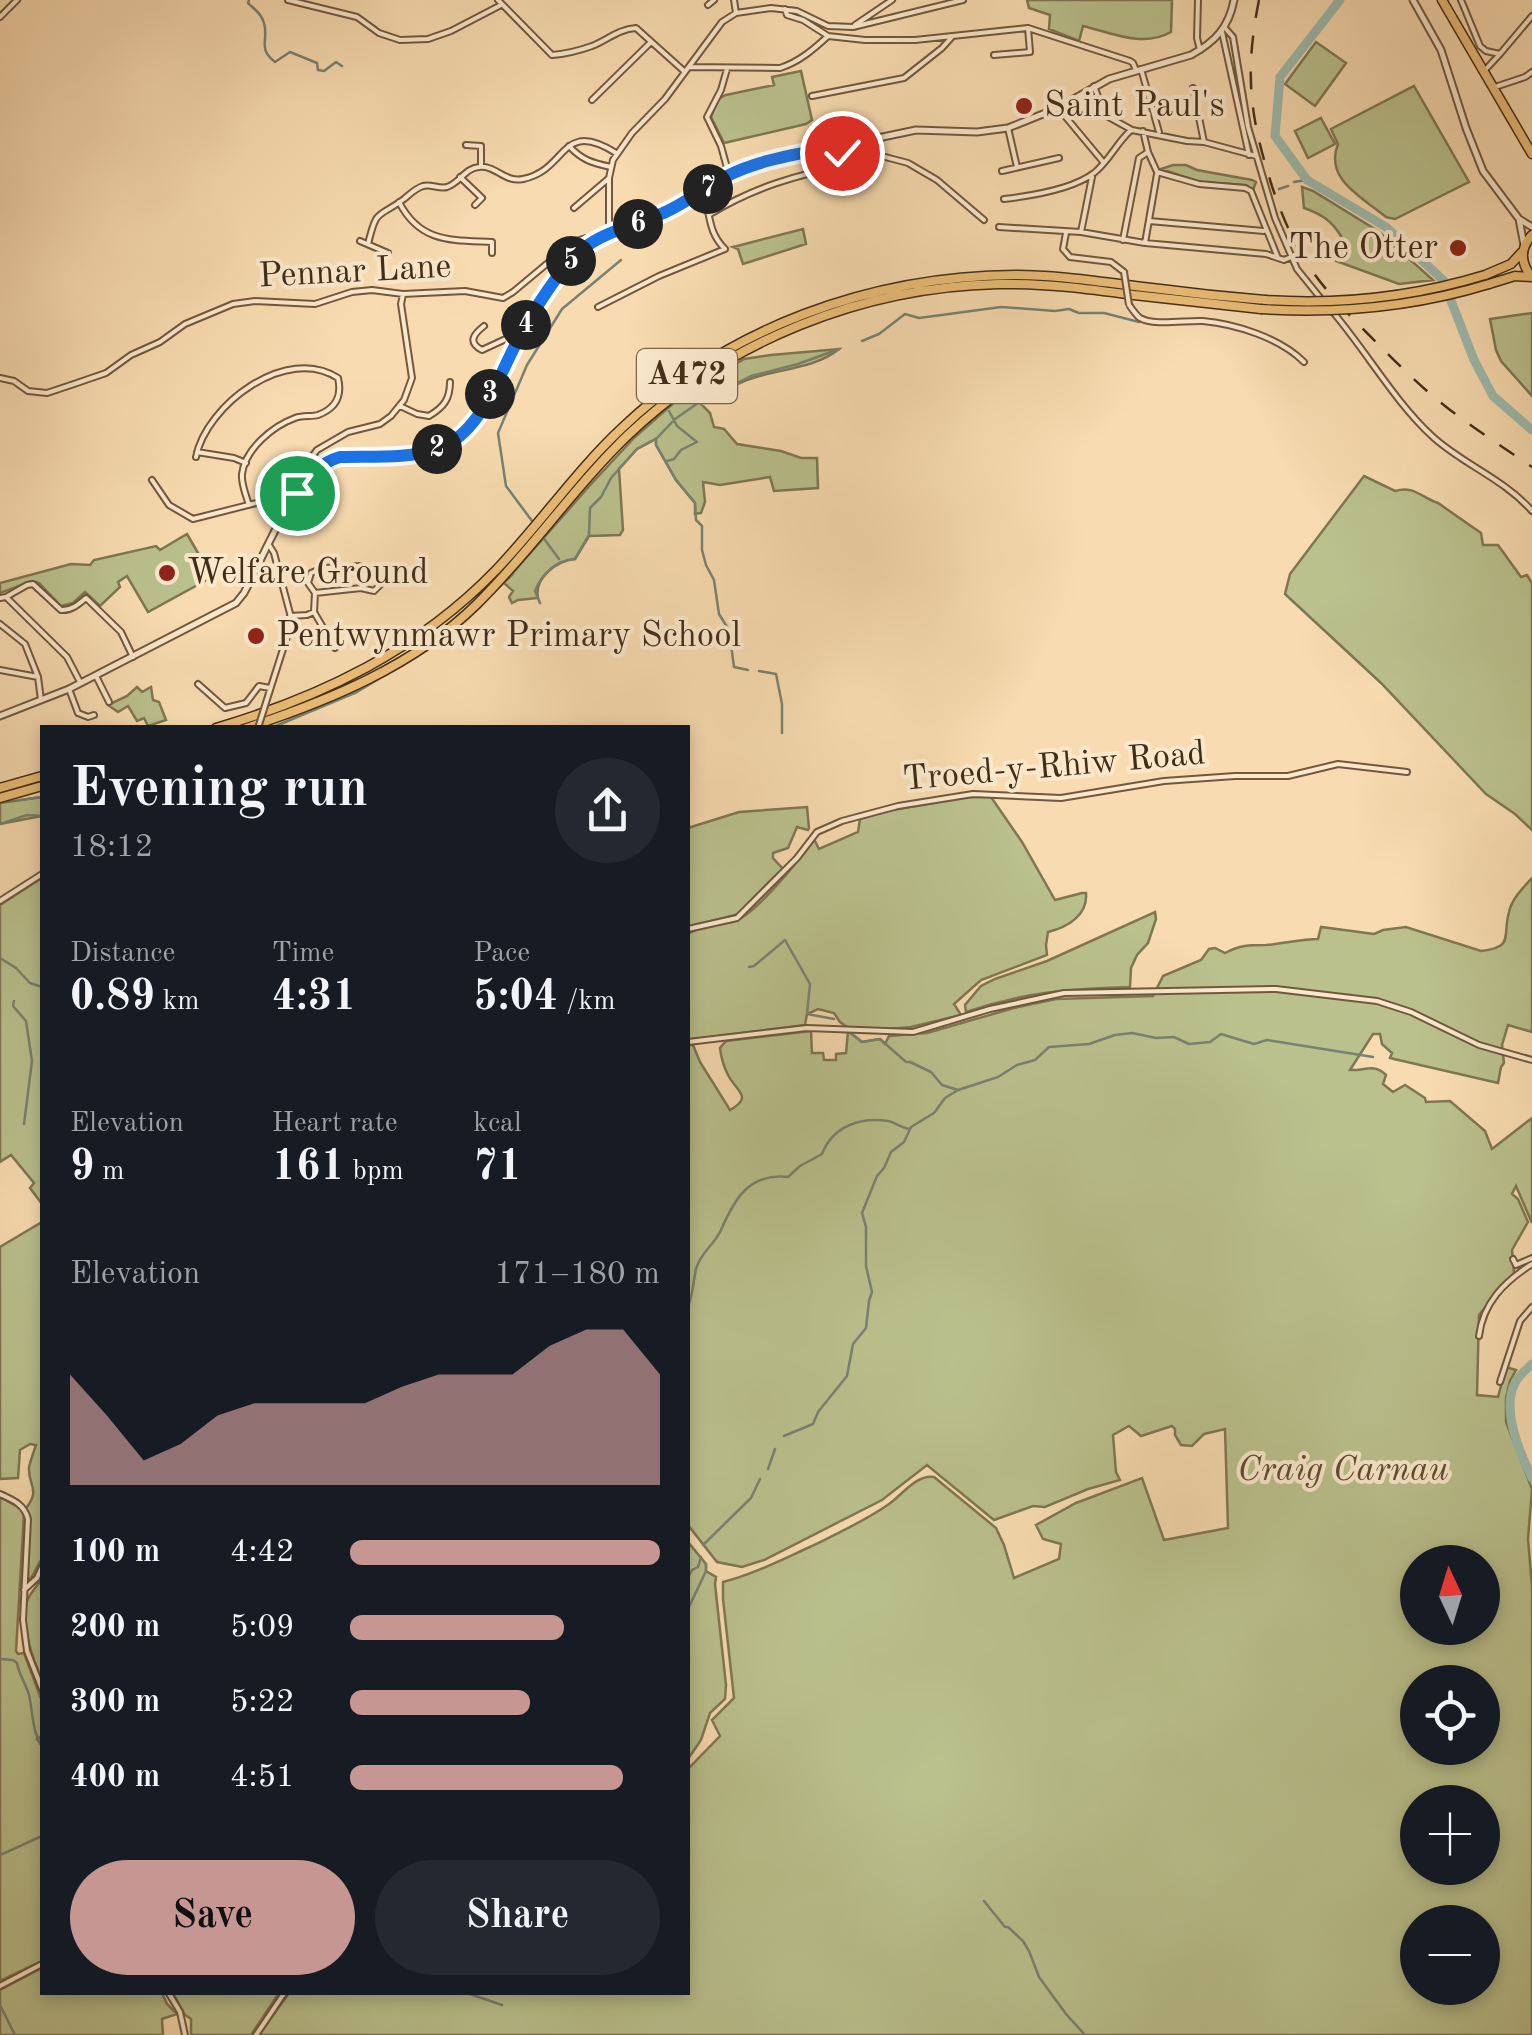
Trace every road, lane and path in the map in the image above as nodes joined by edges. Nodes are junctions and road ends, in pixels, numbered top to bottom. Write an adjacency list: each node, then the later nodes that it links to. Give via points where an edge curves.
1 (17, 0): 17 (street)
2 (288, 0): 12 (street, via 357,16 400,40 451,31)
3 (714, 0): 13 (street)
4 (734, 0): 15 (street)
5 (892, 0): 18 (street)
6 (962, 0): 18 (street)
7 (1198, 0): 24 (street)
8 (1234, 0): 20 (street)
9 (1413, 0): 69 (street, via 1442,50 1483,170)
10 (1442, 0): 30 (main road)
11 (1461, 0): 25 (street, via 1480,46)
12 (500, 2): 23 (street, via 552,54 593,46 625,28 636,28)
13 (708, 5)
14 (785, 9): 15 (street); 18 (street, via 828,26); 21 (street)
15 (736, 13): 28 (street, via 712,33)
16 (1532, 16): 25 (street)
17 (0, 18)
18 (853, 26)
19 (1028, 28): 22 (street); 26 (street, via 1030,52); 29 (street, via 1132,62)
20 (1223, 30): 24 (street); 50 (street)
21 (828, 36): 22 (street); 27 (street, via 790,65)
22 (953, 36): 36 (street, via 904,78)
23 (651, 42): 28 (street); 37 (street)
24 (1200, 50): 29 (street)
25 (1500, 54): 30 (street)
26 (994, 55)
27 (728, 69): 28 (street); 59 (street, via 708,117)
28 (687, 70): 48 (street)
29 (1138, 70): 33 (street); 42 (street)
30 (1482, 72): 35 (main road)
31 (1532, 72): 32 (street)
32 (1529, 79): 35 (street)
33 (1094, 86): 38 (street); 40 (street, via 1105,115)
34 (1193, 88): 43 (street)
35 (1492, 88): 49 (main road)
36 (812, 96)
37 (592, 100)
38 (1058, 108): 39 (street); 52 (street)
39 (1008, 128): 46 (street, via 916,130); 56 (street)
40 (1132, 130): 41 (street); 52 (street)
41 (1143, 131): 42 (street); 47 (street)
42 (1158, 134): 43 (street)
43 (1204, 142): 50 (street)
44 (466, 145): 54 (street, via 481,146)
45 (570, 146): 48 (street, via 590,140); 54 (street, via 547,169 522,179); 55 (street, via 590,163)
46 (837, 146): 59 (street); 70 (street, via 842,153 908,163)
47 (1148, 152): 58 (street); 80 (street, via 1139,158)
48 (617, 153): 55 (street)
49 (1532, 154)
50 (1252, 155): 88 (street)
51 (1059, 158): 56 (street)
52 (1104, 163): 60 (street)
53 (848, 164): 68 (street, via 770,183)
54 (481, 167): 61 (street)
55 (610, 167): 62 (street)
56 (1017, 168): 57 (street)
57 (1002, 171)
58 (1157, 172): 71 (street); 74 (street, via 1245,188)
59 (729, 175): 63 (street)
60 (1092, 175): 64 (street, via 1038,195); 76 (street)
61 (460, 178): 65 (street, via 447,187 420,186); 66 (street, via 482,198)
62 (609, 178): 67 (street); 78 (street)
63 (703, 192): 68 (street); 78 (street)
64 (1004, 199)
65 (399, 202): 82 (street, via 426,233); 84 (street, via 378,214)
66 (475, 205)
67 (574, 208)
68 (710, 214): 94 (street, via 711,232 724,248)
69 (1519, 219): 75 (street); 85 (street)
70 (984, 220)
71 (1149, 221): 74 (street); 83 (street)
72 (1000, 227): 73 (street)
73 (1066, 230): 76 (street); 97 (street, bridge, via 1063,248 1070,257 1111,262 1124,272 1139,318 1235,328 1272,340)
74 (1266, 231): 89 (street)
75 (1532, 231): 85 (main road, A472)
76 (1081, 232): 80 (street)
77 (492, 234): 82 (street)
78 (610, 234): 79 (street)
79 (597, 240): 92 (street, Pennar Lane, via 573,242 503,298 465,291); 96 (street, via 572,260)
80 (1123, 240): 83 (street)
81 (360, 241): 84 (street)
82 (492, 242): 87 (street)
83 (1145, 243): 89 (street)
84 (368, 244): 86 (street)
85 (1523, 248): 90 (main road, A472); 91 (main road, A472)
86 (388, 253)
87 (492, 253)
88 (1291, 257): 89 (street); 105 (street, via 1433,437)
89 (1278, 258)
90 (1532, 277): 91 (main road, A472)
91 (1487, 280): 93 (main road, A472, bridge, via 1430,299 1358,310 1299,312)
92 (403, 294): 98 (street, Pennar Lane, via 372,290 315,304 233,304 185,324 106,373 47,392); 100 (street, via 412,378)
93 (1263, 305): 128 (main road, A472, via 1015,275 899,286 794,318 726,350 649,404 602,447 497,568 418,637 360,673); 129 (main road, A472, via 1000,284 902,295 806,322 728,360 651,414 475,606 441,634 362,683)
94 (598, 307)
95 (484, 326): 96 (street, via 472,340 482,350 510,337)
96 (518, 340): 106 (street, via 484,407 459,436 422,453 330,460 310,475)
97 (1304, 362)
98 (0, 378)
99 (450, 382): 100 (street, via 450,394 430,416)
100 (400, 406): 103 (street, via 380,424 317,450)
101 (246, 463): 101 (street, via 196,454 212,419 249,388 292,368 311,367 338,378 340,399 260,439); 104 (street, via 242,480)
102 (152, 480): 104 (street, via 168,505 193,519)
103 (270, 503): 104 (street); 106 (street)
104 (249, 505)
105 (1532, 510)
106 (286, 512): 107 (street)
107 (269, 545): 113 (street); 116 (street, via 236,603)
108 (388, 577): 109 (street, via 374,592)
109 (361, 588): 110 (street); 110 (street, via 368,580 361,566 323,568 311,573 308,584)
110 (315, 593): 112 (street)
111 (3, 597): 116 (street, via 33,584 61,610 86,598 120,632); 120 (street, via 67,657)
112 (314, 612): 113 (street); 115 (street)
113 (290, 616): 123 (street)
114 (0, 624): 119 (street, via 25,644)
115 (334, 648)
116 (133, 656): 118 (street)
117 (0, 670): 119 (street)
118 (96, 676): 120 (street); 125 (street)
119 (38, 677): 124 (street)
120 (80, 683): 122 (street)
121 (198, 684): 123 (street, via 226,708 246,703 259,686)
122 (69, 689): 124 (street); 126 (street, via 78,713)
123 (270, 691): 130 (street, bridge)
124 (42, 700): 127 (street)
125 (108, 702)
126 (94, 714)
127 (0, 716)
128 (225, 725)
129 (254, 725)
130 (259, 725)
131 (1406, 772): 138 (street, Troed-y-Rhiw Road, via 1338,764 1288,776 1164,781 1062,798 974,794 898,806 817,832 737,918)
132 (40, 777): 134 (main road)
133 (40, 787): 135 (main road)
134 (0, 788)
135 (0, 798)
136 (40, 875): 137 (street)
137 (0, 901)
138 (690, 929)
139 (690, 1042): 140 (street, via 807,1028 913,1032 1064,993 1276,989 1377,1002)
140 (1532, 1060)
141 (1514, 1259): 142 (street, via 1516,1265)
142 (1532, 1261): 144 (street, via 1487,1307)
143 (1532, 1308): 145 (street, via 1520,1321)
144 (1479, 1336)
145 (1500, 1382)
146 (0, 1494): 148 (street, via 24,1508 28,1519)
147 (40, 1571): 148 (street)
148 (24, 1590): 149 (street, via 28,1651)
149 (40, 1683)
150 (40, 1965): 151 (street)
151 (0, 1986)
152 (170, 1995): 154 (street)
153 (283, 1995): 155 (street)
154 (185, 2035)
155 (256, 2035)

